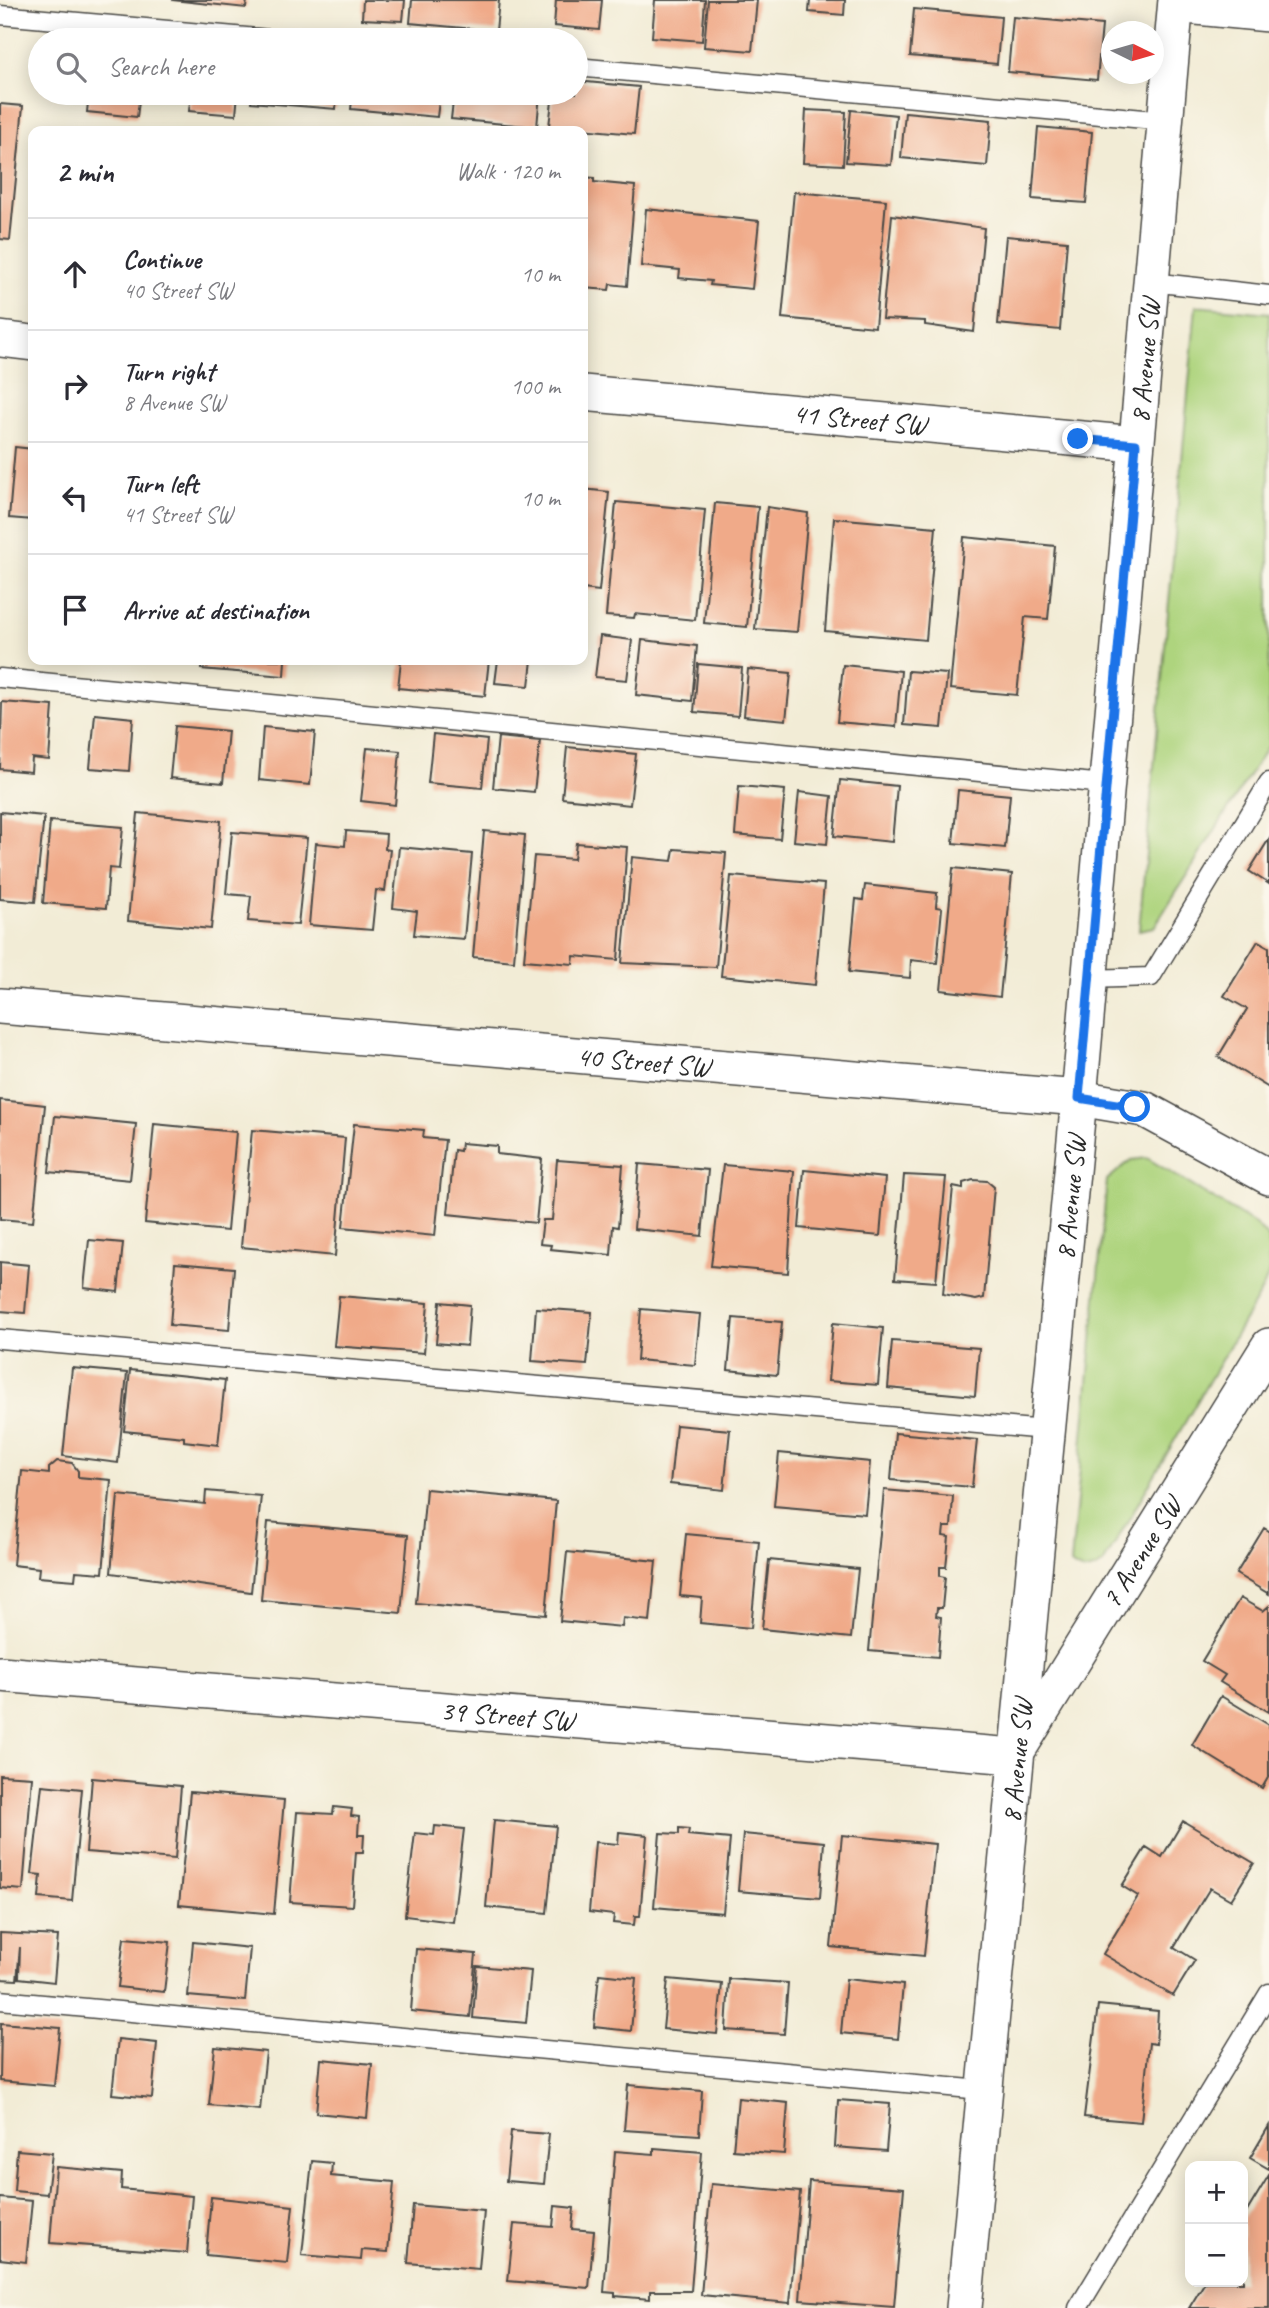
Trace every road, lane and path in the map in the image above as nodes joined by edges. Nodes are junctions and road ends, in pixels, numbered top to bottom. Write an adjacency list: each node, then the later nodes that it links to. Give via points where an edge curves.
1 (1176, 2): 2 (street); 6 (street, 8 Avenue SW)
2 (1269, 14)
3 (0, 15): 4 (lane)
4 (146, 28)
5 (588, 68): 6 (lane)
6 (1166, 121): 7 (street, 8 Avenue SW)
7 (1151, 282): 8 (lane); 12 (street, 8 Avenue SW)
8 (1269, 295)
9 (0, 340): 10 (street)
10 (28, 342)
11 (588, 393): 12 (street, 41 Street SW)
12 (1136, 444): 15 (street, 8 Avenue SW)
13 (0, 678): 15 (lane)
14 (1269, 782): 16 (lane, via 1151,977)
15 (1105, 783): 16 (street, 8 Avenue SW)
16 (1089, 979): 18 (street, 8 Avenue SW)
17 (0, 1006): 18 (street, 40 Street SW)
18 (1079, 1098): 19 (street, 40 Street SW, via 1144,1109); 22 (street, 8 Avenue SW)
19 (1269, 1177)
20 (0, 1339): 22 (lane)
21 (1269, 1346): 24 (street, 7 Avenue SW)
22 (1046, 1430): 24 (street, 8 Avenue SW)
23 (0, 1674): 24 (street, 39 Street SW)
24 (1014, 1756): 27 (street, 8 Avenue SW)
25 (1269, 1993): 29 (lane)
26 (0, 2000): 27 (lane)
27 (982, 2090): 28 (street, 8 Avenue SW)
28 (964, 2308)
29 (1078, 2308)

